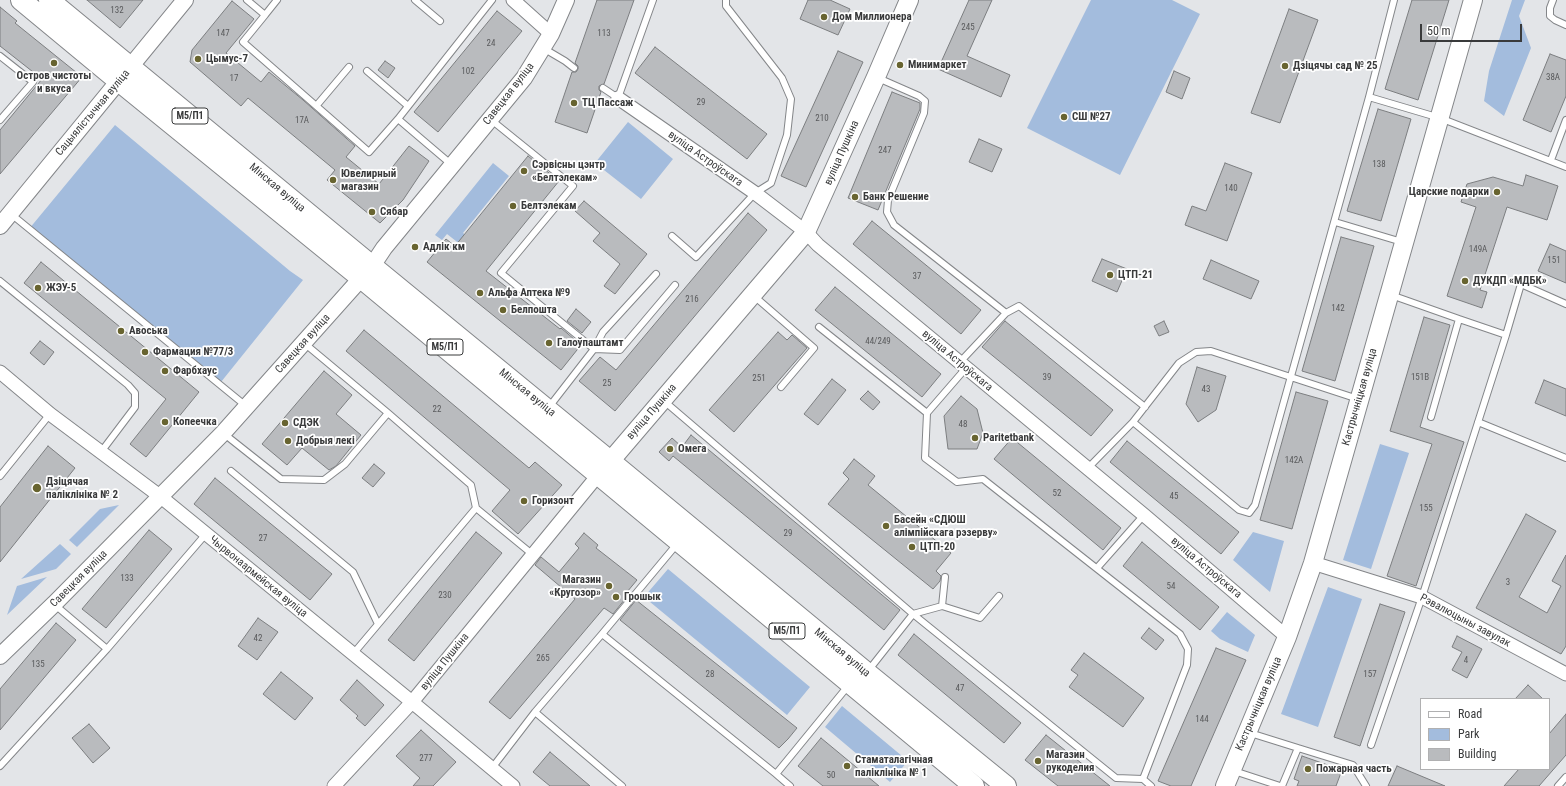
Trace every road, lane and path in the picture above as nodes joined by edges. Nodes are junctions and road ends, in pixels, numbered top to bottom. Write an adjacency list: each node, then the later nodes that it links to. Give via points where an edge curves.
1 (21, 0): 24 (main road, Мінская вуліца / М5/П1)
2 (49, 0): 24 (main road, Мінская вуліца / М5/П1)
3 (186, 0): 24 (street, Сацыялістычная вуліца)
4 (246, 0): 16 (lane)
5 (277, 0): 16 (lane)
6 (415, 0): 17 (lane)
7 (492, 0): 30 (lane)
8 (513, 0): 19 (street)
9 (566, 0): 19 (street, Савецкая вуліца)
10 (653, 0): 27 (lane)
11 (726, 0): 39 (lane, via 726,6 782,78 790,99 787,135 771,183)
12 (909, 0): 25 (main road, вуліца Пушкіна)
13 (1394, 0): 28 (lane)
14 (1473, 0): 31 (main road, Кастрычніцкая вуліца)
15 (1553, 0): 18 (lane, via 1550,16)
16 (265, 15): 29 (lane, via 243,42)
17 (440, 21)
18 (1566, 25)
19 (547, 41): 22 (lane); 33 (street, Савецкая вуліца, via 524,78)
20 (0, 56): 34 (lane, via 33,82)
21 (350, 67): 29 (lane)
22 (574, 68)
23 (367, 71): 30 (lane)
24 (125, 75): 40 (street, Сацыялістычная вуліца); 46 (main road, Мінская вуліца / М5/П1)
25 (876, 77): 43 (main road, вуліца Пушкіна); 53 (lane, via 925,101 924,113 888,200 887,212 894,224)
26 (603, 88): 27 (lane)
27 (618, 98): 39 (street, вуліца Астроўскага)
28 (1369, 98): 31 (lane); 41 (lane)
29 (317, 105): 32 (lane, via 369,152)
30 (408, 106): 32 (lane)
31 (1440, 118): 36 (lane); 45 (main road, Кастрычніцкая вуліца)
32 (398, 119): 37 (lane)
33 (490, 119): 37 (street, Савецкая вуліца); 58 (lane, via 573,186 501,273)
34 (0, 120)
35 (1566, 120): 36 (lane)
36 (1550, 160): 38 (lane)
37 (453, 165): 46 (street, Савецкая вуліца)
38 (1566, 167)
39 (755, 193): 43 (street, вуліца Астроўскага); 44 (lane, via 696,257)
40 (10, 214): 42 (street, Сацыялістычная вуліца); 65 (lane)
41 (1335, 222): 45 (lane); 61 (lane)
42 (0, 226)
43 (806, 232): 51 (main road, вуліца Пушкіна); 59 (street, вуліца Астроўскага, via 818,246)
44 (672, 236)
45 (1404, 243): 50 (main road, Кастрычніцкая вуліца)
46 (367, 272): 57 (street, Савецкая вуліца); 67 (main road, Мінская вуліца / М5/П1); 77 (main road, Мінская вуліца / М5/П1)
47 (656, 274): 58 (lane, via 603,332)
48 (0, 281): 75 (lane, via 135,393 135,407)
49 (675, 285): 58 (lane, via 620,350)
50 (1390, 294): 54 (lane); 63 (main road, Кастрычніцкая вуліца)
51 (752, 296): 62 (lane, via 814,348); 64 (main road, вуліца Пушкіна)
52 (1566, 304): 56 (lane, via 1521,284)
53 (1006, 313): 59 (lane); 66 (lane, via 1019,306)
54 (1460, 319): 56 (lane); 71 (lane)
55 (819, 327): 69 (lane)
56 (1506, 335): 73 (lane)
57 (303, 343): 65 (street, Савецкая вуліца); 68 (lane)
58 (594, 348): 67 (lane)
59 (963, 365): 69 (lane); 78 (street, вуліца Астроўскага)
60 (0, 372): 70 (street, Чырвонаармейская вуліца)
61 (1291, 377): 63 (lane); 66 (lane, via 1211,351 1196,352 1180,362); 72 (lane, via 1255,505 1249,513 1238,510)
62 (781, 387)
63 (1360, 399): 87 (main road, Кастрычніцкая вуліца)
64 (663, 400): 77 (main road, вуліца Пушкіна); 94 (lane)
65 (247, 406): 74 (street, Савецкая вуліца)
66 (1145, 407): 72 (lane)
67 (547, 409): 77 (main road, Мінская вуліца / М5/П1)
68 (388, 413): 74 (lane, via 345,464 324,480 281,479); 82 (lane, via 471,485)
69 (927, 413): 88 (lane, via 925,458 957,482 982,479)
70 (50, 414): 75 (street, Чырвонаармейская вуліца); 80 (lane)
71 (1430, 417)
72 (1133, 422): 78 (lane)
73 (1478, 422): 76 (lane); 91 (lane)
74 (223, 434): 81 (street, Савецкая вуліца)
75 (101, 452): 81 (street, Чырвонаармейская вуліца)
76 (1566, 458)
77 (605, 468): 85 (main road, Мінская вуліца / М5/П1); 86 (street, вуліца Пушкіна); 101 (main road, Мінская вуліца / М5/П1)
78 (1088, 468): 83 (street, вуліца Астроўскага)
79 (231, 471): 95 (lane, via 353,572)
80 (0, 476)
81 (161, 498): 84 (street, Чырвонаармейская вуліца); 92 (street, Савецкая вуліца)
82 (476, 508): 86 (lane); 95 (lane)
83 (1144, 515): 88 (lane); 97 (street, вуліца Астроўскага)
84 (205, 535): 98 (lane); 99 (street, Чырвонаармейская вуліца)
85 (679, 541): 96 (lane); 103 (main road, Мінская вуліца / М5/П1)
86 (532, 554): 104 (street, вуліца Пушкіна)
87 (1313, 563): 91 (street, Рэвалюцыны завулак); 97 (main road, Кастрычніцкая вуліца)
88 (1097, 568): 114 (lane, via 1180,634 1188,650 1187,665)
89 (945, 577): 93 (lane)
90 (999, 596): 93 (lane, via 980,618)
91 (1422, 597): 102 (street, Рэвалюцыны завулак); 107 (lane)
92 (54, 604): 98 (lane); 100 (street, Савецкая вуліца)
93 (942, 606): 94 (lane)
94 (913, 614): 101 (lane); 114 (lane, via 1116,778)
95 (378, 624): 99 (lane)
96 (602, 634): 105 (lane); 111 (lane)
97 (1287, 637): 106 (main road, Кастрычніцкая вуліца)
98 (107, 649): 109 (lane)
99 (353, 655): 104 (street, Чырвонаармейская вуліца)
100 (0, 656)
101 (866, 673): 120 (main road, Мінская вуліца / М5/П1)
102 (1566, 674)
103 (850, 683): 111 (lane); 119 (main road, Мінская вуліца / М5/П1)
104 (412, 702): 110 (street, Чырвонаармейская вуліца); 115 (street, вуліца Пушкіна)
105 (535, 712): 110 (lane); 117 (lane)
106 (1247, 732): 108 (lane); 113 (main road, Кастрычніцкая вуліца)
107 (1371, 745)
108 (1298, 748): 122 (lane); 123 (lane, via 1353,765)
109 (0, 766)
110 (492, 768): 116 (street, Чырвонаармейская вуліца)
111 (776, 774): 118 (lane)
112 (1566, 777): 124 (lane)
113 (1229, 778): 122 (lane)
114 (1143, 779): 121 (lane)
115 (334, 786)
116 (513, 786)
117 (622, 786)
118 (790, 786)
119 (974, 786)
120 (1006, 786)
121 (1151, 786)
122 (1281, 786)
123 (1366, 786)
124 (1558, 786)

